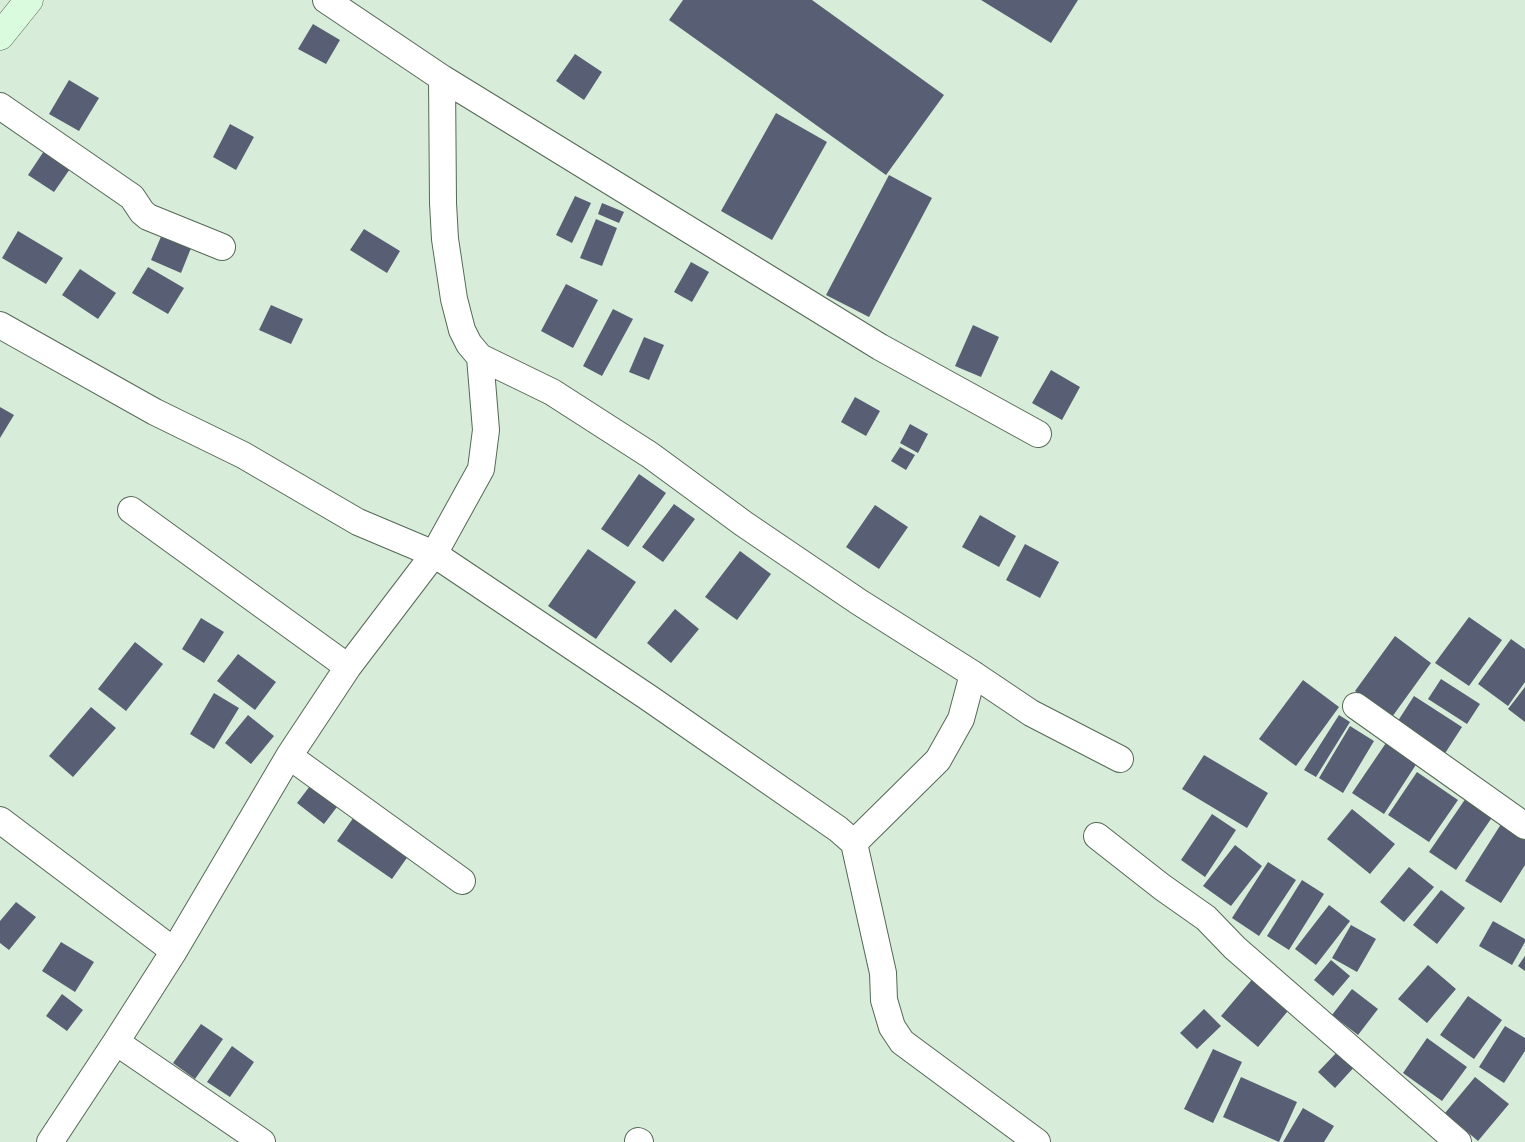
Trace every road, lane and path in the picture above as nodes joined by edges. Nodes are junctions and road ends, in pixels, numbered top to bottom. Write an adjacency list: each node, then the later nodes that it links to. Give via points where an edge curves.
1 (29, 0): 3 (main road)
2 (326, 0): 4 (street)
3 (0, 36)
4 (442, 78): 8 (street, via 445,239 462,330); 9 (street, via 880,347)
5 (0, 106): 6 (street, via 132,197 148,217)
6 (222, 247)
7 (0, 325): 11 (street, via 155,412 244,455 358,522)
8 (480, 357): 11 (street, via 486,430 481,469); 13 (street, via 552,392 642,450 859,602)
9 (1038, 434)
10 (131, 510): 12 (street)
11 (434, 554): 12 (street); 20 (street, via 657,703)
12 (348, 667): 15 (street)
13 (973, 674): 16 (street, via 1031,713); 20 (street, via 962,719 938,760)
14 (1356, 706): 18 (street)
15 (289, 756): 21 (street); 22 (street)
16 (1120, 759)
17 (0, 820): 22 (street)
18 (1525, 826)
19 (1097, 836): 27 (street, via 1206,918 1235,948)
20 (854, 843): 26 (street, via 892,1027 902,1042)
21 (462, 881)
22 (174, 951): 23 (street)
23 (116, 1042): 24 (street); 25 (street)
24 (50, 1142)
25 (262, 1142)
26 (1037, 1142)
27 (1458, 1142)

